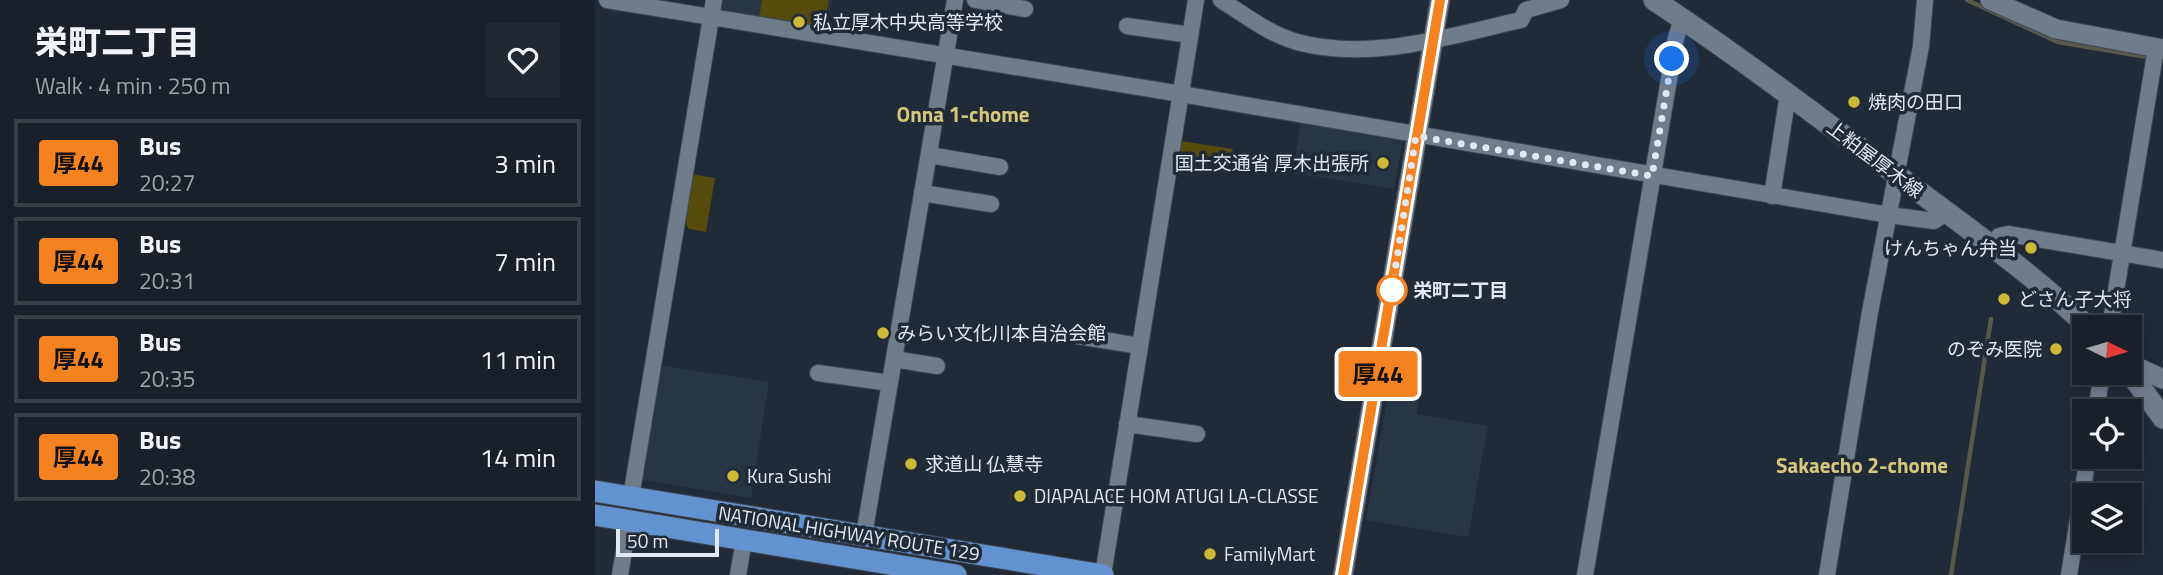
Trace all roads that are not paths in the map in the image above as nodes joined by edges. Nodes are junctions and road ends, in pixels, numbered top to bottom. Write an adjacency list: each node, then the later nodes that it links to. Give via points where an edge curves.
1 (607, 0): 13 (street)
2 (715, 0): 13 (street)
3 (955, 0): 19 (street)
4 (975, 0): 12 (street)
5 (1196, 0): 16 (street)
6 (1221, 0): 17 (street, via 1276,33 1323,47 1378,49)
7 (1440, 0): 17 (street)
8 (1560, 0): 17 (street, via 1526,9 1521,20)
9 (1654, 0): 14 (main road, 上粕屋厚木線)
10 (1925, 0): 25 (street, via 1921,46)
11 (1990, 0): 18 (street, via 2056,29)
12 (1025, 9)
13 (711, 18): 19 (street); 51 (street)
14 (1682, 19): 21 (main road, 上粕屋厚木線); 26 (street)
15 (1127, 26): 16 (street)
16 (1190, 35): 20 (street)
17 (1434, 39): 22 (street)
18 (2159, 49): 33 (street)
19 (946, 55): 20 (street); 23 (street)
20 (1181, 94): 22 (street); 38 (street)
21 (1789, 94): 25 (main road, 上粕屋厚木線); 28 (street)
22 (1416, 136): 26 (street); 61 (street)
23 (929, 155): 24 (street); 27 (street)
24 (1000, 167)
25 (1896, 175): 30 (main road, 上粕屋厚木線); 31 (street)
26 (1652, 176): 28 (street); 62 (street)
27 (922, 193): 29 (street); 39 (street)
28 (1772, 195): 31 (street)
29 (991, 204)
30 (1947, 212): 31 (street, via 1934,221); 32 (main road, 上粕屋厚木線)
31 (1888, 215): 63 (street)
32 (1992, 246): 33 (street, via 2008,234); 35 (main road, 上粕屋厚木線)
33 (2122, 252): 34 (street); 36 (street)
34 (2163, 260)
35 (2074, 315)
36 (2112, 315)
37 (1078, 336): 38 (street)
38 (1140, 346): 47 (street)
39 (894, 359): 40 (street); 44 (street)
40 (937, 366)
41 (2142, 369): 43 (street)
42 (818, 373): 44 (street)
43 (2163, 379)
44 (890, 383): 54 (street)
45 (2141, 385): 46 (main road)
46 (2161, 408)
47 (1127, 424): 48 (street); 60 (street)
48 (1197, 434)
49 (2086, 469): 64 (street)
50 (595, 491): 51 (highway, NATIONAL HIGHWAY ROUTE 129)
51 (631, 497): 54 (highway, NATIONAL HIGHWAY ROUTE 129)
52 (595, 515): 53 (highway, NATIONAL HIGHWAY ROUTE 129)
53 (629, 521): 55 (highway, NATIONAL HIGHWAY ROUTE 129); 57 (street)
54 (864, 535): 60 (highway, NATIONAL HIGHWAY ROUTE 129)
55 (744, 540): 56 (highway, NATIONAL HIGHWAY ROUTE 129); 58 (street)
56 (861, 567): 59 (highway, NATIONAL HIGHWAY ROUTE 129)
57 (620, 575)
58 (738, 575)
59 (956, 575)
60 (1103, 575)
61 (1343, 575)
62 (1585, 575)
63 (1827, 575)
64 (2069, 575)

